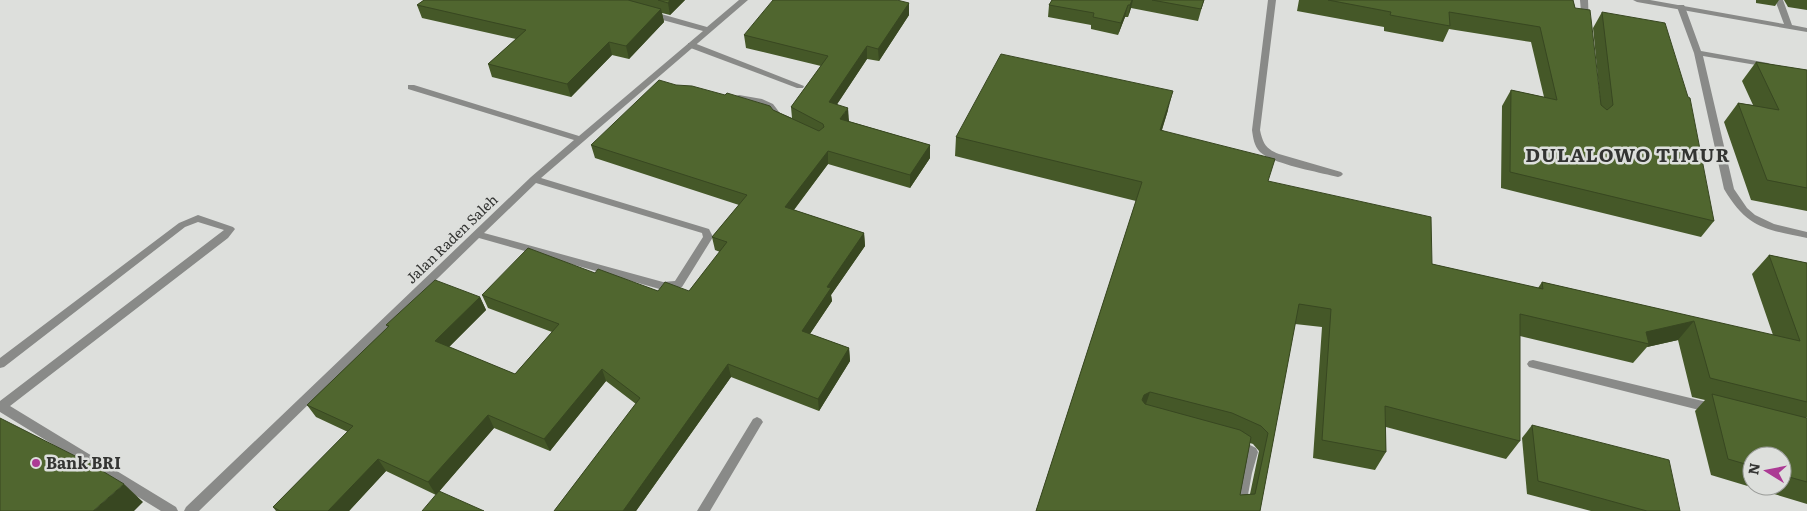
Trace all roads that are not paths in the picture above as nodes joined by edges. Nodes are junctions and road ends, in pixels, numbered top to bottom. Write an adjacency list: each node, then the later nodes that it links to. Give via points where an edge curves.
1 (744, 0): 10 (street, Jalan Raden Saleh)
2 (1272, 0): 20 (street, via 1256,130 1258,141 1262,149 1273,155)
3 (1584, 0): 8 (street)
4 (1637, 0): 6 (street)
5 (1779, 0): 9 (street)
6 (1680, 7): 9 (street); 13 (street)
7 (643, 12): 10 (street)
8 (1587, 28)
9 (1789, 28): 11 (street)
10 (708, 30): 12 (street, Jalan Raden Saleh)
11 (1807, 30)
12 (691, 45): 15 (street); 19 (street, Jalan Raden Saleh, via 653,82)
13 (1698, 52): 14 (street); 23 (street, via 1729,189 1735,201 1741,210 1769,226)
14 (1780, 67)
15 (800, 86)
16 (411, 87): 19 (street)
17 (728, 96): 18 (street, via 772,106 778,119)
18 (794, 127)
19 (581, 139): 21 (street, Jalan Raden Saleh)
20 (1338, 174)
21 (534, 179): 22 (street, Jalan Raden Saleh); 22 (street, via 706,231 708,237 678,284 662,286)
22 (477, 234): 31 (street, Jalan Raden Saleh)
23 (1807, 235)
24 (0, 364): 26 (street, via 182,225 198,218 230,229)
25 (1533, 364): 27 (street)
26 (1, 407): 30 (street)
27 (1722, 411)
28 (757, 422): 32 (street)
29 (1227, 440): 33 (street, via 1252,452)
30 (172, 511)
31 (190, 511)
32 (703, 511)
33 (1240, 511)

